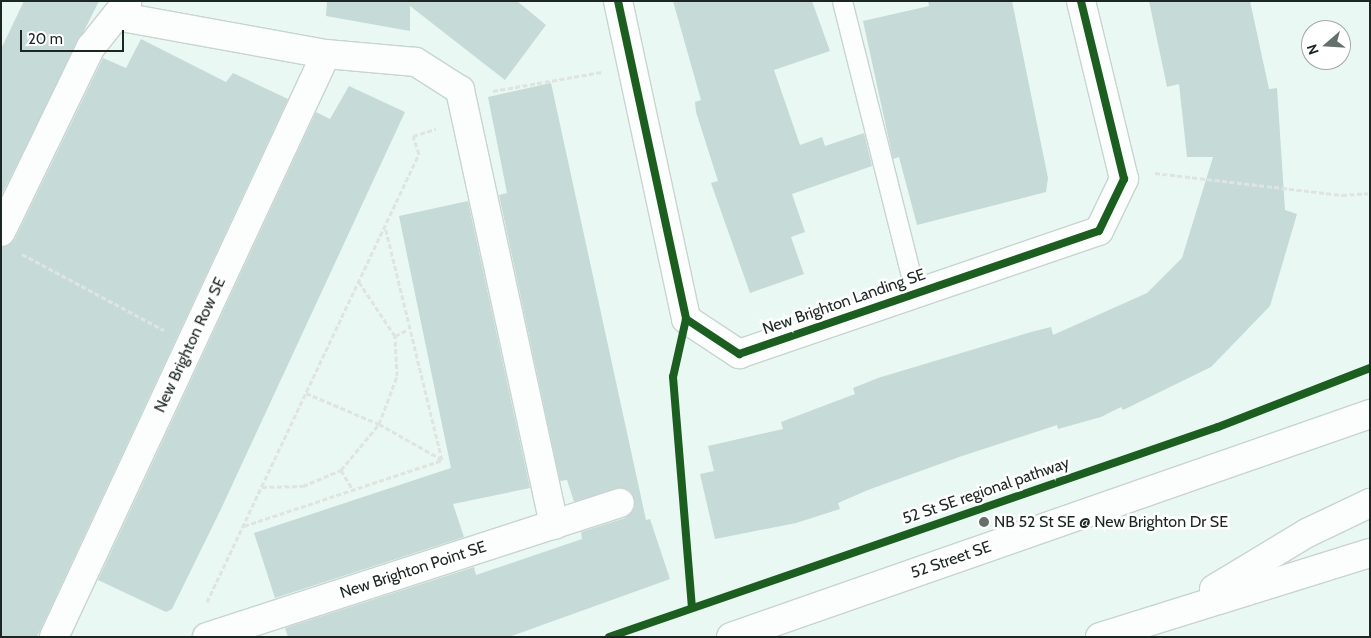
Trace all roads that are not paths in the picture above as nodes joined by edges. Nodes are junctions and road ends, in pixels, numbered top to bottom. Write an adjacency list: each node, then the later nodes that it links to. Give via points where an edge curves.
1 (618, 1): 7 (street, New Brighton Landing SE, via 686,319 739,354)
2 (842, 1): 7 (lane)
3 (1081, 1): 7 (street, New Brighton Landing SE, via 1124,178 1099,231)
4 (122, 8): 5 (street); 6 (street, via 90,47)
5 (326, 54): 11 (street, via 416,62 460,90 467,108); 15 (street, New Brighton Row SE)
6 (10, 242)
7 (915, 291)
8 (1370, 414): 16 (street, 52 Street SE)
9 (1370, 503): 13 (street, via 1307,533)
10 (620, 504): 11 (street, New Brighton Point SE)
11 (554, 525): 14 (street, New Brighton Point SE)
12 (1370, 553): 13 (street)
13 (1181, 610): 17 (street)
14 (205, 624)
15 (54, 637)
16 (731, 637)
17 (1100, 637)

